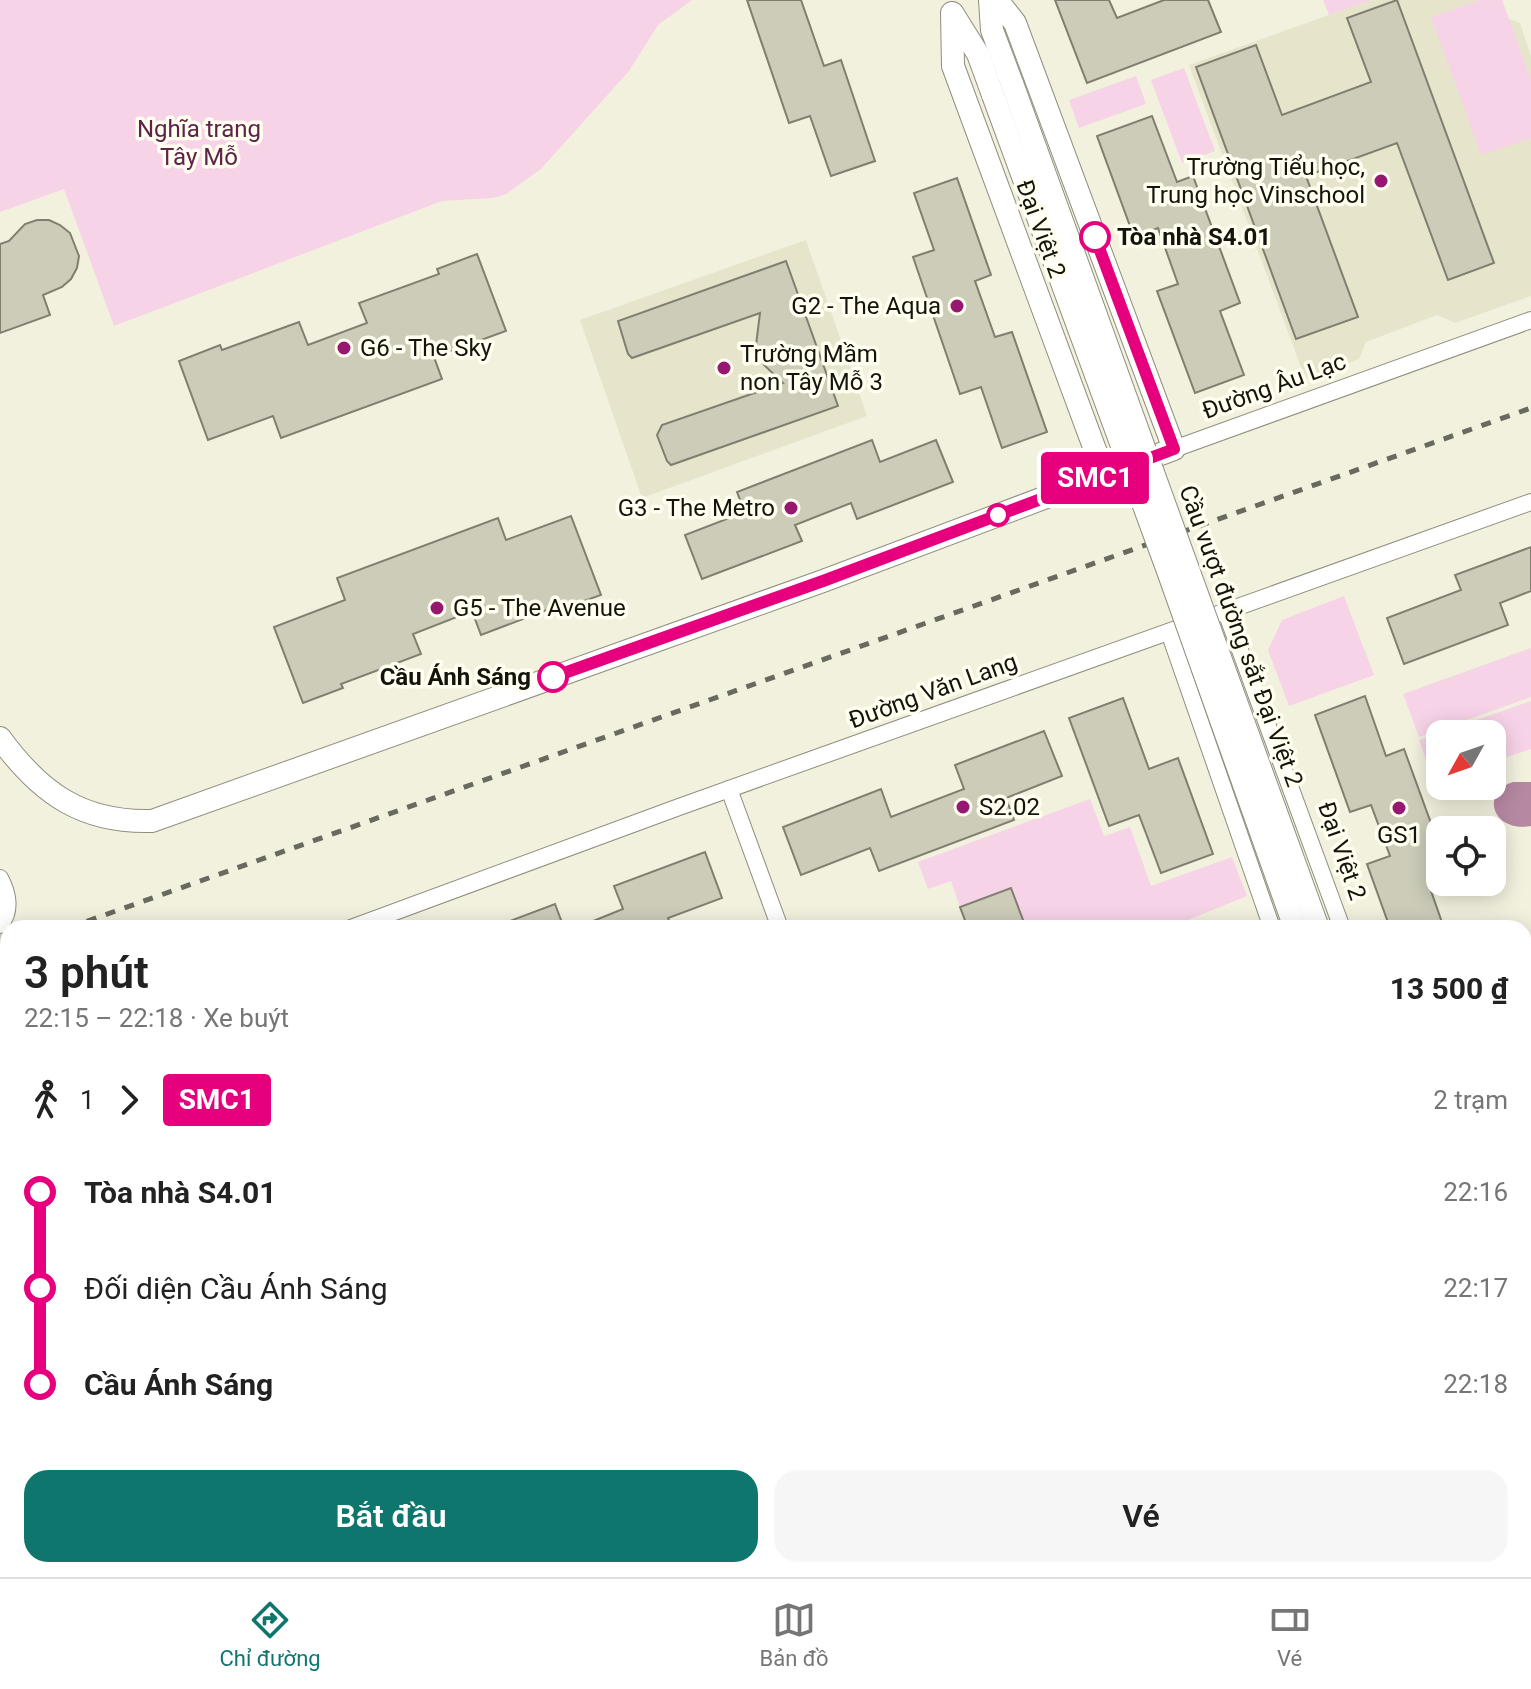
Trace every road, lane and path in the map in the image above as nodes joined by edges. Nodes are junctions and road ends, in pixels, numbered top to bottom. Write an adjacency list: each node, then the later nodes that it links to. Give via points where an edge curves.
1 (990, 0): 4 (street, Cầu vượt đường sắt Đại Việt 2)
2 (997, 0): 6 (street, Đại Việt 2, via 1015,23)
3 (948, 7): 4 (street, Cầu vượt đường sắt Đại Việt 2); 7 (street, Đại Việt 2, via 953,66)
4 (1003, 90): 18 (street, Cầu vượt đường sắt Đại Việt 2, bridge); 19 (street, Cầu vượt đường sắt Đại Việt 2, bridge)
5 (1531, 320): 6 (street, Đường Âu Lạc)
6 (1174, 449): 7 (street, Đường Âu Lạc)
7 (1104, 474): 11 (street, Đường Âu Lạc, via 837,576 152,821 106,818 60,799 39,785)
8 (1531, 502): 9 (street, Đường Văn Lang)
9 (1226, 612): 10 (street, Đường Văn Lang); 20 (street, Đại Việt 2)
10 (1169, 632): 12 (street, Đường Văn Lang); 17 (street)
11 (0, 738)
12 (729, 789): 15 (street, Đường Văn Lang); 16 (street)
13 (0, 878): 14 (street, via 9,904)
14 (5, 920)
15 (373, 920)
16 (777, 920)
17 (1269, 920)
18 (1292, 920)
19 (1315, 920)
20 (1339, 920)

